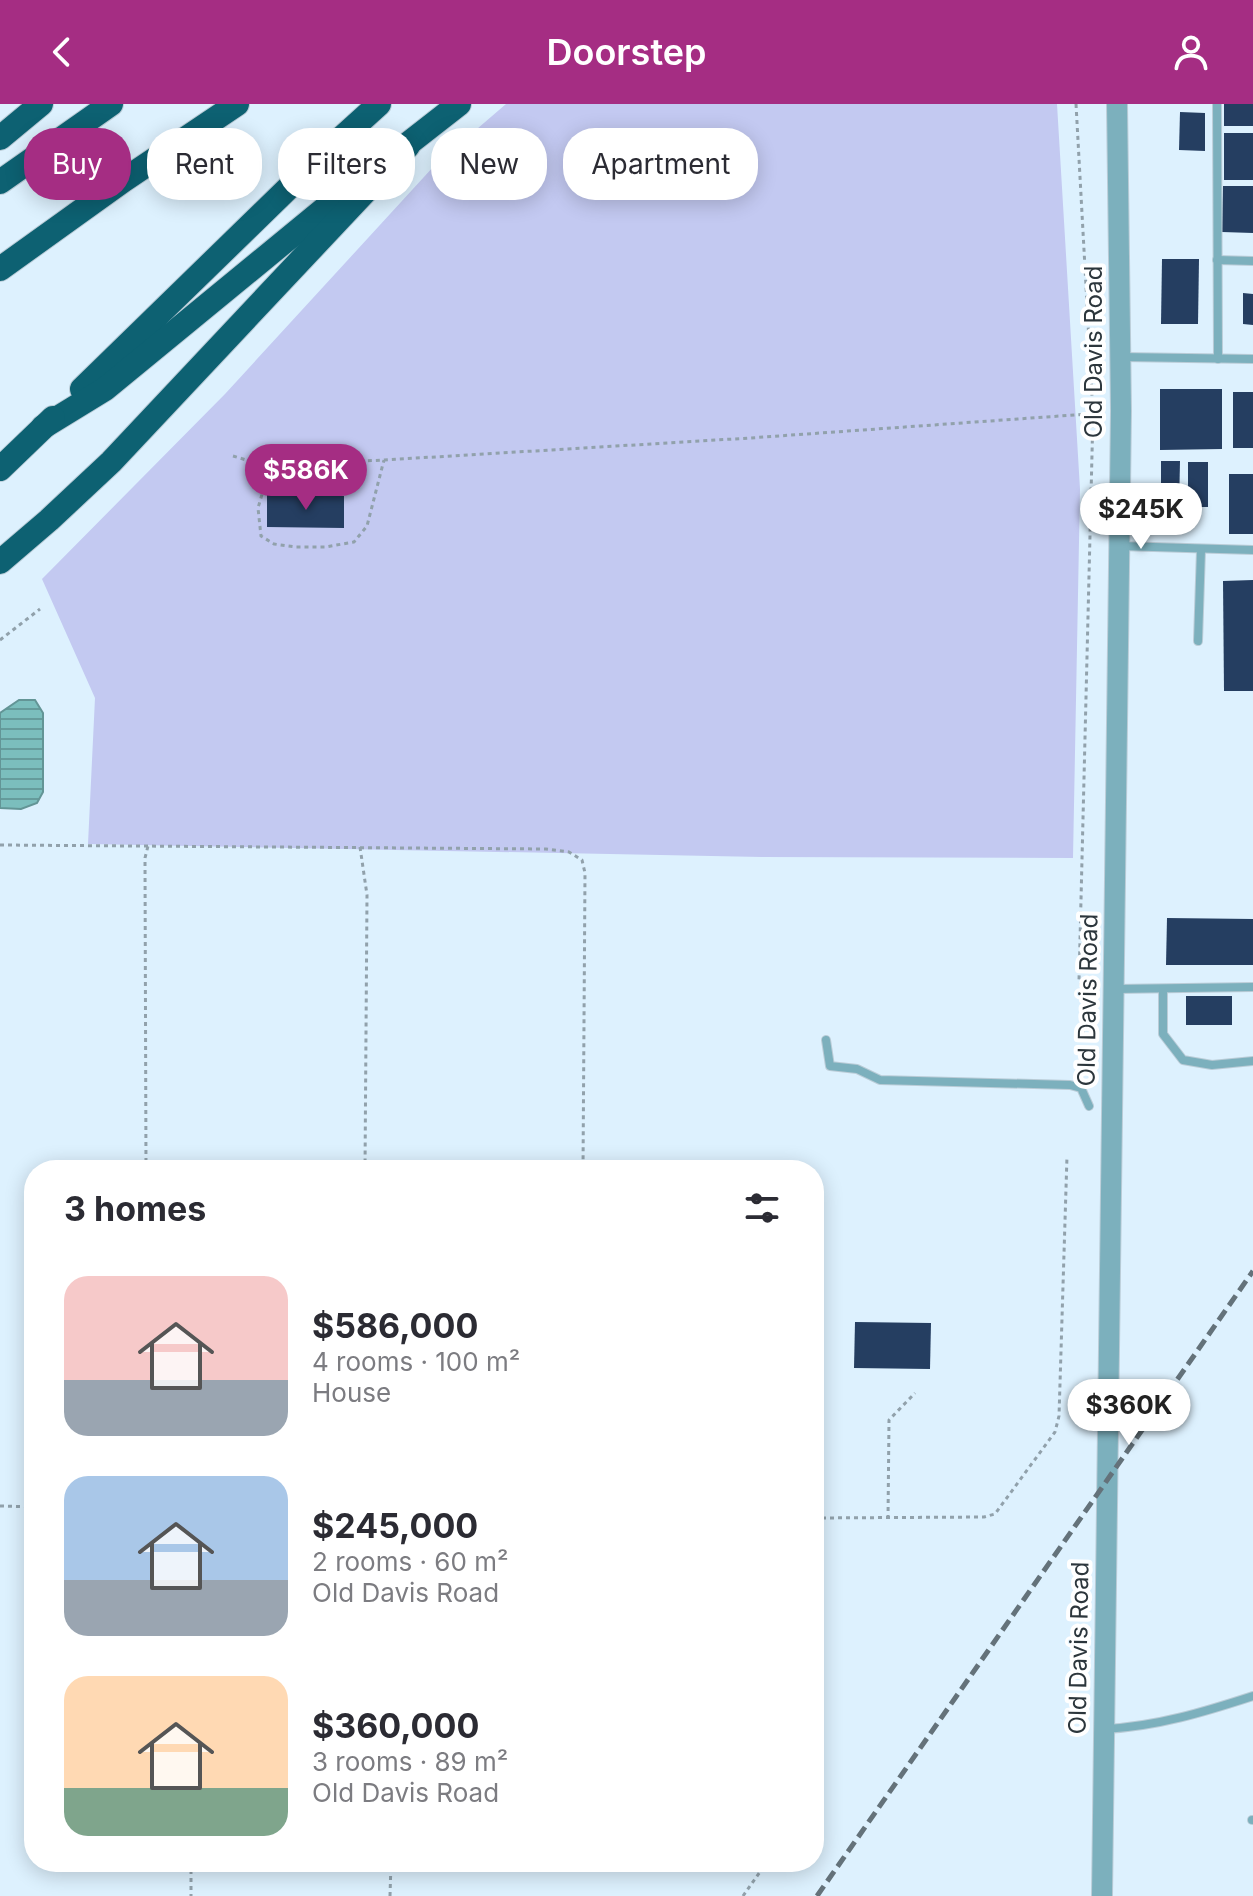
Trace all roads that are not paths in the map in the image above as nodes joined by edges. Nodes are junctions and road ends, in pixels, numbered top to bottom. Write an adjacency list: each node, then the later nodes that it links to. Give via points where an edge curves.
1 (41, 104): 8 (highway)
2 (111, 104): 10 (highway)
3 (237, 104): 15 (highway)
4 (379, 104): 19 (highway)
5 (459, 104): 9 (highway)
6 (1117, 104): 16 (street, Old Davis Road)
7 (1217, 104): 13 (lane)
8 (0, 138)
9 (415, 140)
10 (0, 182)
11 (335, 200): 19 (highway, via 105,389)
12 (357, 200): 24 (highway, via 111,462)
13 (1217, 260): 14 (lane); 17 (lane)
14 (1253, 261)
15 (0, 269)
16 (1121, 357): 17 (lane); 21 (street, Old Davis Road)
17 (1218, 359): 18 (lane)
18 (1253, 359)
19 (43, 427): 20 (highway)
20 (0, 469)
21 (1119, 546): 22 (lane); 28 (street, Old Davis Road)
22 (1201, 550): 23 (lane); 25 (lane)
23 (1253, 550)
24 (0, 562)
25 (1198, 641)
26 (1253, 987): 27 (lane)
27 (1163, 989): 28 (lane); 30 (lane, via 1163,1034 1183,1060 1212,1065)
28 (1114, 993): 33 (street, Old Davis Road)
29 (826, 1040): 31 (lane, via 830,1066 857,1069 880,1080 1070,1085 1081,1088)
30 (1253, 1061)
31 (1089, 1106)
32 (1253, 1696): 33 (lane, via 1180,1719)
33 (1104, 1729): 34 (street, Old Davis Road)
34 (1102, 1896)

